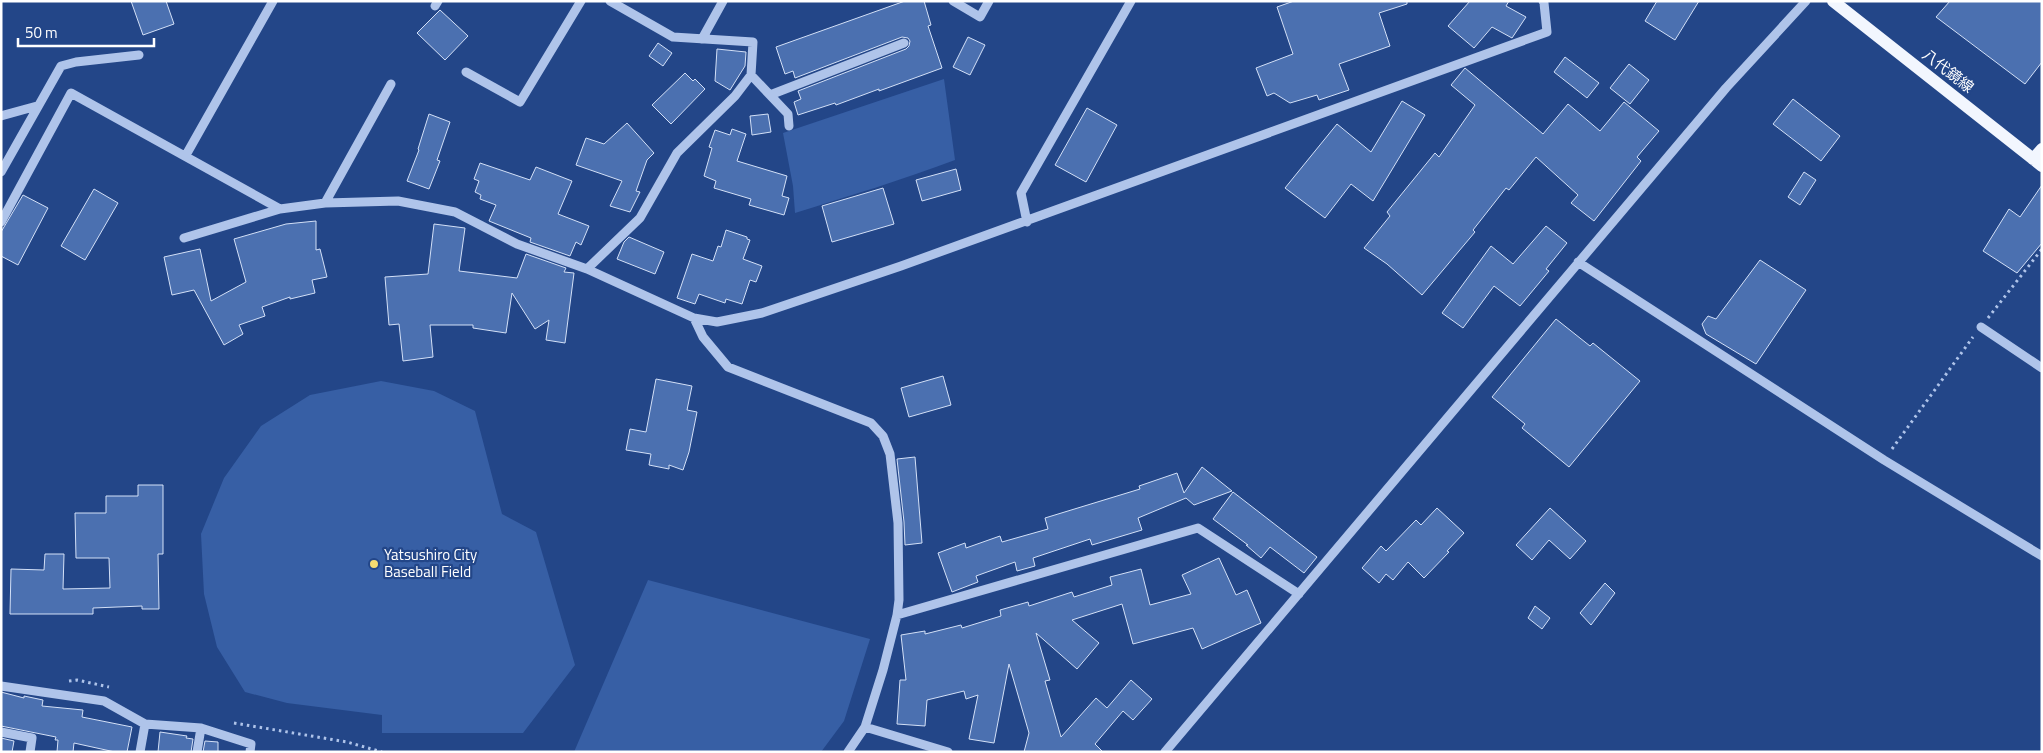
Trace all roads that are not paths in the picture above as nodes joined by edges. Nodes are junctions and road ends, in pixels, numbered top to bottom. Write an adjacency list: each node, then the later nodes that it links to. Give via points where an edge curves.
1 (273, 1): 21 (street)
2 (581, 1): 14 (street, via 520,102)
3 (610, 1): 11 (street, via 673,37)
4 (723, 1): 11 (street)
5 (953, 1): 6 (street, via 980,17)
6 (989, 1)
7 (1131, 1): 27 (street, via 1021,194)
8 (1543, 1): 27 (street, via 1547,32)
9 (1806, 1): 29 (street, via 1726,88)
10 (1833, 1): 22 (main road, 八代鏡線)
11 (702, 39): 15 (street, via 753,42)
12 (904, 43): 17 (street)
13 (139, 55): 18 (street, via 60,66)
14 (466, 72)
15 (751, 74): 17 (street); 30 (street, via 735,96 676,153 640,218)
16 (391, 84): 24 (street)
17 (770, 95): 20 (street, via 788,114)
18 (37, 106): 19 (street); 23 (street)
19 (1, 116)
20 (789, 126)
21 (186, 155): 25 (street); 26 (street, via 71,93)
22 (2039, 158)
23 (1, 172)
24 (325, 203): 25 (street); 30 (street, via 398,201 455,212 517,244)
25 (280, 209): 28 (street)
26 (1, 222)
27 (1027, 222): 31 (street, via 762,313 717,322)
28 (184, 238)
29 (1578, 262): 34 (street, via 1884,460); 35 (street)
30 (587, 269): 31 (street)
31 (694, 318): 36 (street, via 703,337 728,367 871,423 883,436 890,454 898,523 900,571)
32 (1981, 327): 33 (street)
33 (2042, 368)
34 (2042, 556)
35 (1299, 594): 36 (street, via 1198,528); 48 (street)
36 (897, 615): 39 (street)
37 (1, 686): 38 (street, via 104,701)
38 (145, 724): 40 (street); 43 (street)
39 (865, 727): 46 (street); 47 (street)
40 (201, 728): 44 (street); 45 (street, via 251,744)
41 (1, 732): 42 (street, via 32,738)
42 (30, 752)
43 (140, 752)
44 (197, 752)
45 (250, 752)
46 (848, 752)
47 (948, 752)
48 (1165, 752)

